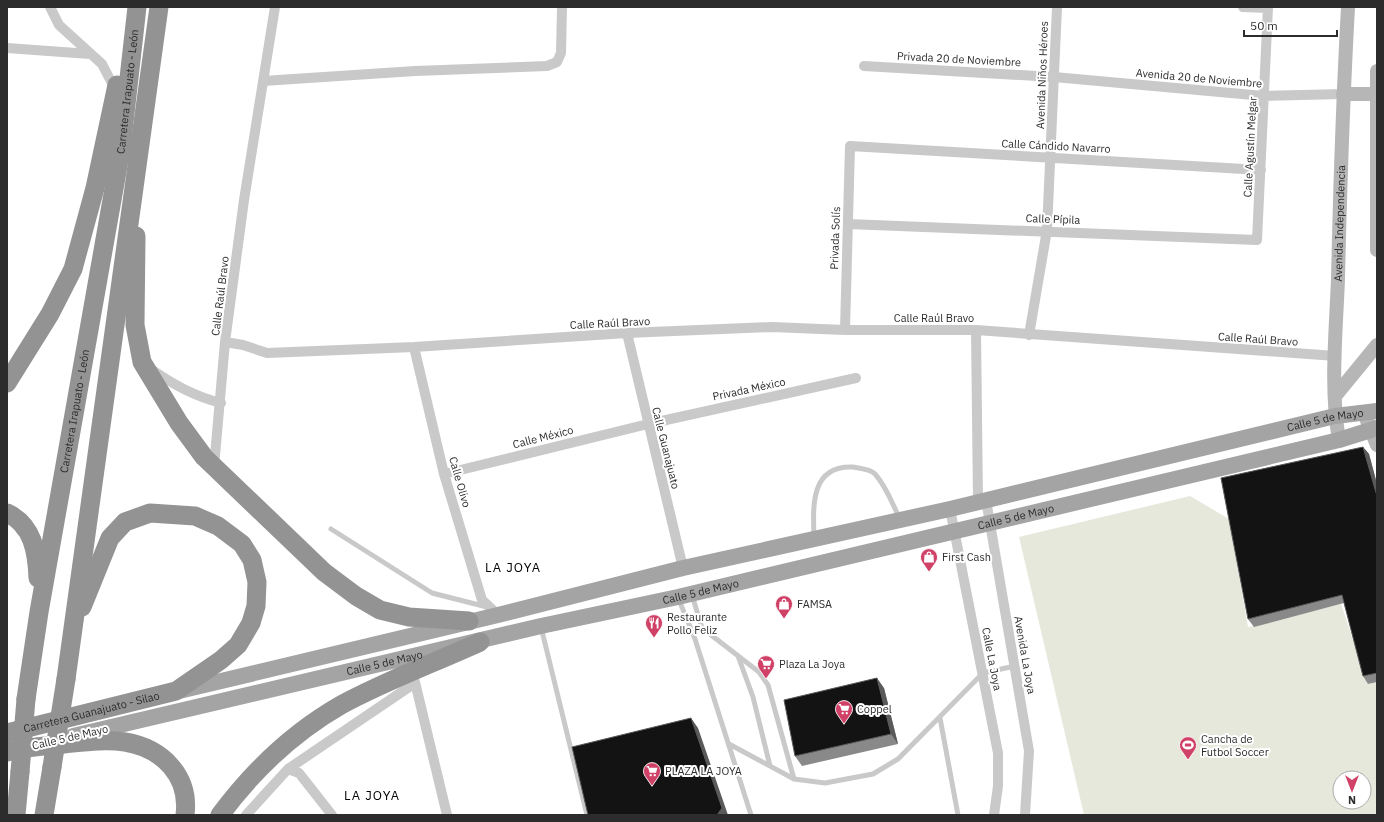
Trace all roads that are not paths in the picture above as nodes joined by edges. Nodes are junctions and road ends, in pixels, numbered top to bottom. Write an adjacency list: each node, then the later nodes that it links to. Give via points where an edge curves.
1 (50, 7): 12 (street, via 59,25)
2 (130, 7): 17 (highway)
3 (137, 7): 61 (highway, Carretera Irapuato - León, via 121,149)
4 (159, 7): 23 (highway, Carretera Irapuato - León)
5 (275, 7): 16 (street, Calle Raúl Bravo)
6 (562, 7): 16 (street, via 561,53 557,62 547,66)
7 (1057, 7): 15 (street, Avenida Niños Héroes)
8 (1244, 7): 10 (street)
9 (1348, 7): 18 (street, Avenida Independencia)
10 (1268, 8): 20 (street, Calle Agustín Melgar)
11 (7, 48): 12 (street)
12 (90, 54): 17 (street, via 102,64)
13 (864, 66): 15 (street, Privada 20 de Noviembre)
14 (1377, 71): 19 (street)
15 (1054, 77): 20 (street, Avenida 20 de Noviembre); 22 (street, Avenida Niños Héroes)
16 (263, 81): 34 (street, Calle Raúl Bravo)
17 (116, 92): 40 (highway, via 95,188 73,269 50,314)
18 (1343, 94): 19 (street); 20 (street, Avenida 20 de Noviembre); 37 (street, Avenida Independencia)
19 (1376, 94): 25 (street)
20 (1264, 96): 24 (street, Calle Agustín Melgar)
21 (850, 146): 22 (street, Calle Cándido Navarro); 26 (street, Privada Solís)
22 (1051, 157): 24 (street, Calle Cándido Navarro); 27 (street, Avenida Niños Héroes)
23 (136, 163): 38 (highway, via 135,325); 65 (highway, Carretera Irapuato - León)
24 (1261, 170): 28 (street, Calle Agustín Melgar)
25 (1377, 218): 29 (street)
26 (848, 224): 27 (street, Calle Pípila); 30 (street, Privada Solís)
27 (1047, 230): 28 (street, Calle Pípila); 33 (street, Avenida Niños Héroes)
28 (1257, 240)
29 (1377, 250)
30 (845, 330): 31 (street, Calle Raúl Bravo); 32 (street, Calle Raúl Bravo, via 772,327)
31 (976, 330): 33 (street, Calle Raúl Bravo); 51 (street)
32 (627, 333): 36 (street, Calle Raúl Bravo); 45 (street, Calle Guanajuato)
33 (1029, 335): 37 (street, Calle Raúl Bravo)
34 (225, 342): 36 (street, Calle Raúl Bravo, via 267,353); 42 (street)
35 (1377, 345): 41 (street)
36 (414, 348): 50 (street, Calle Olivo)
37 (1336, 356): 41 (street, Avenida Independencia)
38 (142, 362): 42 (street, via 173,385 200,398); 49 (highway, via 179,423)
39 (856, 378): 45 (street, Privada México)
40 (7, 383)
41 (1336, 395): 44 (street, Avenida Independencia)
42 (221, 403): 49 (street)
43 (1370, 412): 44 (main road, Calle 5 de Mayo); 46 (street)
44 (1335, 416): 47 (street, Avenida Independencia); 51 (main road, Calle 5 de Mayo)
45 (648, 424): 50 (street, Calle México); 59 (street, Calle Guanajuato)
46 (1374, 429): 47 (main road, Calle 5 de Mayo); 48 (street)
47 (1339, 440): 55 (main road, Calle 5 de Mayo)
48 (1377, 445)
49 (214, 467): 63 (highway, via 324,572 356,596 380,610 408,617)
50 (444, 474): 62 (street, Calle Olivo, via 482,600)
51 (982, 501): 52 (main road, Calle 5 de Mayo); 55 (street, Avenida La Joya)
52 (950, 509): 54 (main road, Calle 5 de Mayo); 57 (street, Calle La Joya)
53 (7, 513): 61 (highway, via 21,523 36,547)
54 (900, 520): 58 (main road, Calle 5 de Mayo); 58 (lane, via 874,473 846,467 833,470 820,480 813,502)
55 (990, 522): 57 (main road, Calle 5 de Mayo); 68 (street, Avenida La Joya)
56 (331, 529): 62 (lane, via 432,593)
57 (955, 530): 60 (main road, Calle 5 de Mayo); 69 (street, Calle La Joya)
58 (814, 539): 59 (main road, Calle 5 de Mayo)
59 (684, 568): 62 (main road, Calle 5 de Mayo)
60 (685, 596): 64 (main road, Calle 5 de Mayo); 67 (lane, via 702,628); 74 (lane, via 695,639)
61 (39, 612): 80 (highway, Carretera Irapuato - León, bridge, via 26,699)
62 (494, 612): 63 (main road, Calle 5 de Mayo)
63 (469, 621): 71 (main road, Calle 5 de Mayo)
64 (541, 626): 66 (main road, Calle 5 de Mayo); 86 (lane)
65 (70, 640): 71 (highway, via 110,538 125,522 150,513 172,513 195,516 218,526 242,544 252,560 257,582 256,606 251,623 238,645); 79 (highway, Carretera Irapuato - León, bridge)
66 (480, 642): 70 (highway); 75 (main road, Calle 5 de Mayo)
67 (738, 656): 76 (lane, via 753,697); 78 (lane, via 759,672 768,685)
68 (1015, 666): 69 (lane); 90 (street, Avenida La Joya, via 1029,751)
69 (983, 674): 72 (lane); 89 (street, Calle La Joya, via 998,753 998,786)
70 (414, 678): 77 (street); 82 (highway, via 342,705 312,724 256,773); 85 (street)
71 (176, 691): 73 (highway, Carretera Guanajuato - Silao)
72 (940, 718): 78 (lane, via 898,759 873,774 825,783); 88 (lane)
73 (7, 733)
74 (729, 744): 76 (lane); 87 (lane)
75 (15, 750): 81 (highway, via 101,740 143,747 161,756 175,770 183,786)
76 (770, 766): 78 (lane)
77 (288, 769): 83 (street); 84 (street, via 299,773)
78 (794, 779)
79 (46, 812)
80 (16, 815)
81 (186, 815)
82 (220, 815)
83 (246, 815)
84 (332, 815)
85 (447, 815)
86 (587, 815)
87 (751, 815)
88 (958, 815)
89 (994, 815)
90 (1025, 815)

